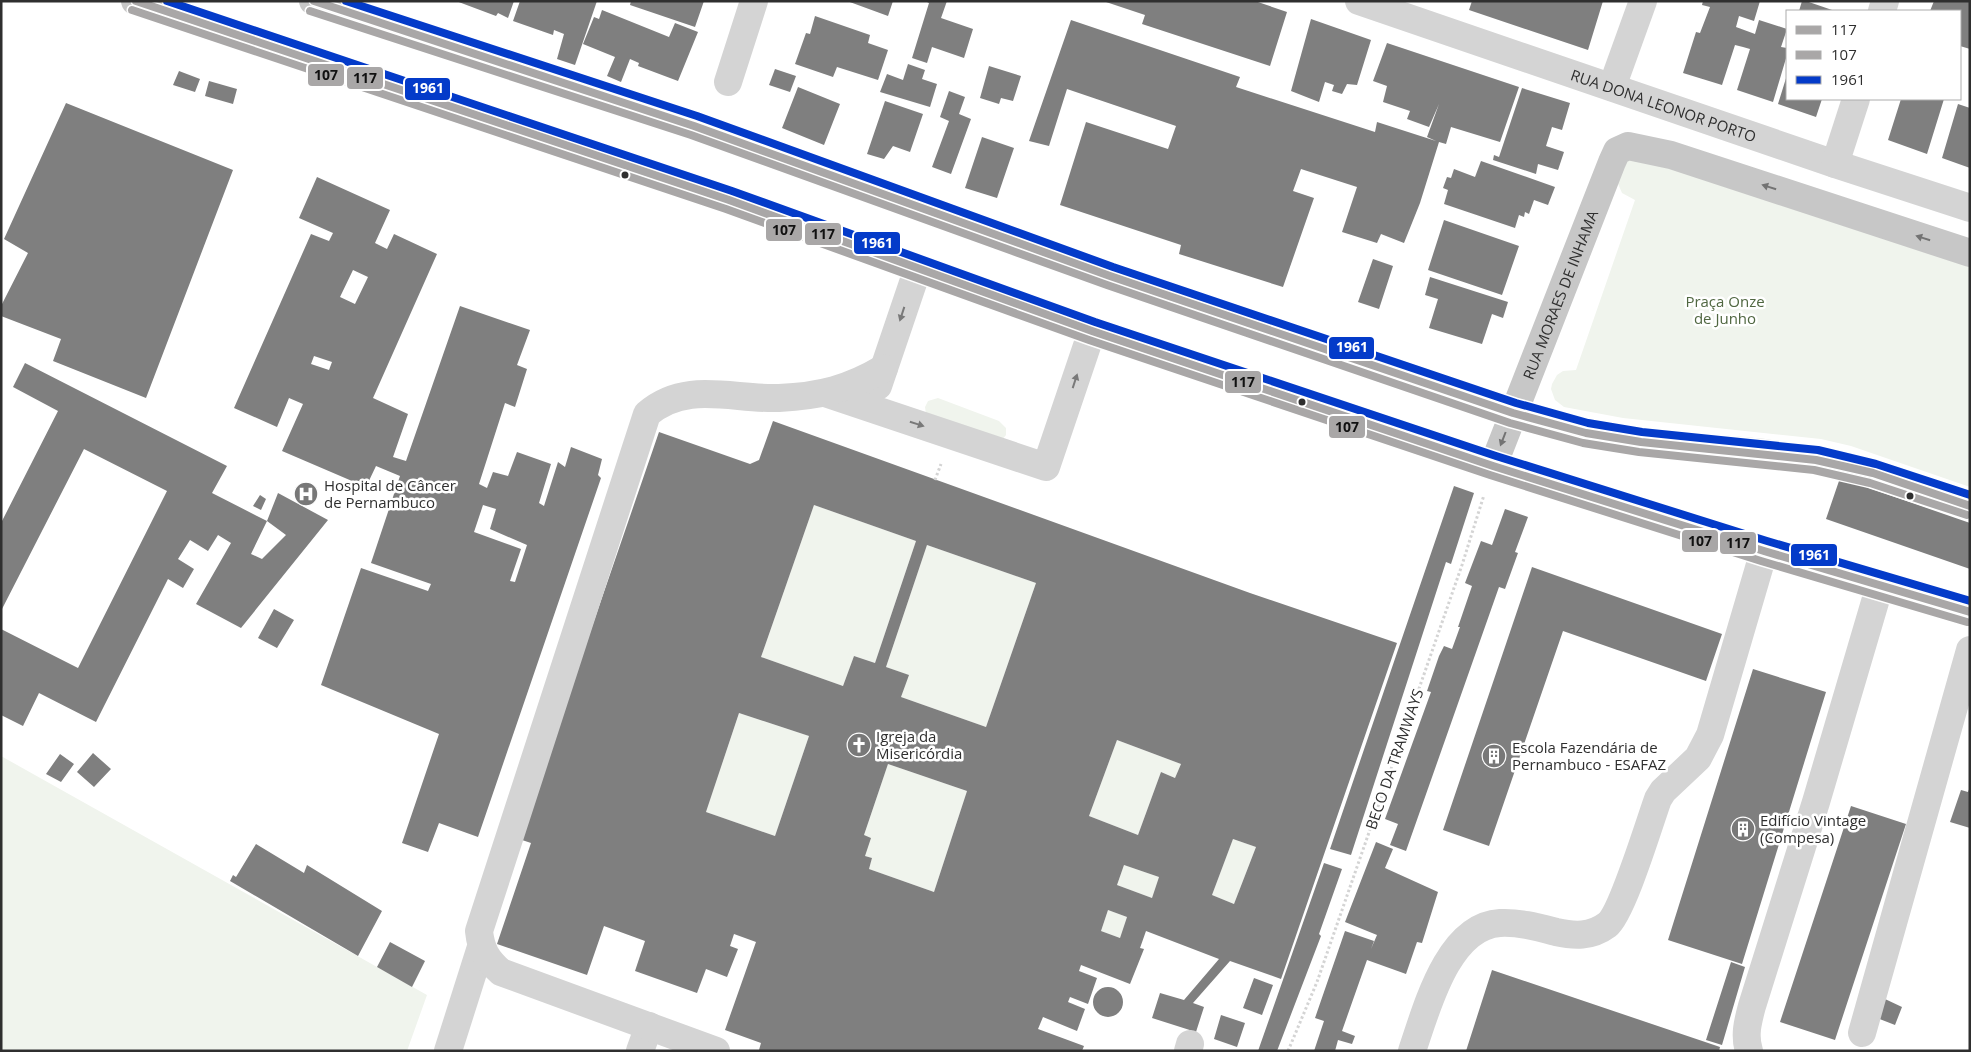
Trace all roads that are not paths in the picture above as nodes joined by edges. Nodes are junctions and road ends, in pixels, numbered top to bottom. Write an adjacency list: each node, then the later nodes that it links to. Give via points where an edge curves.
1 (135, 1): 13 (main road, via 720,197)
2 (312, 1): 18 (main road, via 694,126 1119,279)
3 (754, 1): 7 (street)
4 (1359, 1): 6 (street, RUA DONA LEONOR PORTO)
5 (1643, 1): 8 (street)
6 (1424, 12): 8 (street, RUA DONA LEONOR PORTO)
7 (728, 82)
8 (1612, 87): 10 (street, RUA DONA LEONOR PORTO)
9 (1856, 100): 10 (street)
10 (1836, 164): 11 (street, RUA DONA LEONOR PORTO)
11 (1970, 208)
12 (1970, 253): 18 (main road, RUA MORAES DE INHAMA, one-way to 18, via 1671,154 1628,146 1617,151)
13 (918, 268): 14 (main road); 15 (street, one-way to 15)
14 (1092, 331): 17 (street, one-way to 14, via 1046,467); 19 (main road)
15 (884, 368): 16 (street, via 858,383); 17 (street)
16 (825, 393): 17 (street); 25 (street, via 776,398 731,393 695,394 664,401 647,414 479,931)
17 (871, 408)
18 (1513, 413): 19 (main road, RUA MORAES DE INHAMA, one-way to 19); 20 (main road, via 1586,433 1641,442 1816,460 1873,473)
19 (1493, 466): 21 (main road)
20 (1970, 506)
21 (1764, 551): 22 (main road); 30 (street, via 1710,735 1698,758 1658,799 1624,894 1608,924 1587,935 1570,935 1521,924 1484,926 1454,951 1437,978)
22 (1880, 585): 23 (main road); 31 (street, via 1752,1006 1747,1027)
23 (1970, 612)
24 (1970, 650): 26 (street)
25 (481, 947): 27 (street, via 488,961 501,972); 28 (street)
26 (1862, 1033)
27 (644, 1038): 29 (street)
28 (448, 1051)
29 (716, 1051)
30 (1412, 1051)
31 (1749, 1051)

